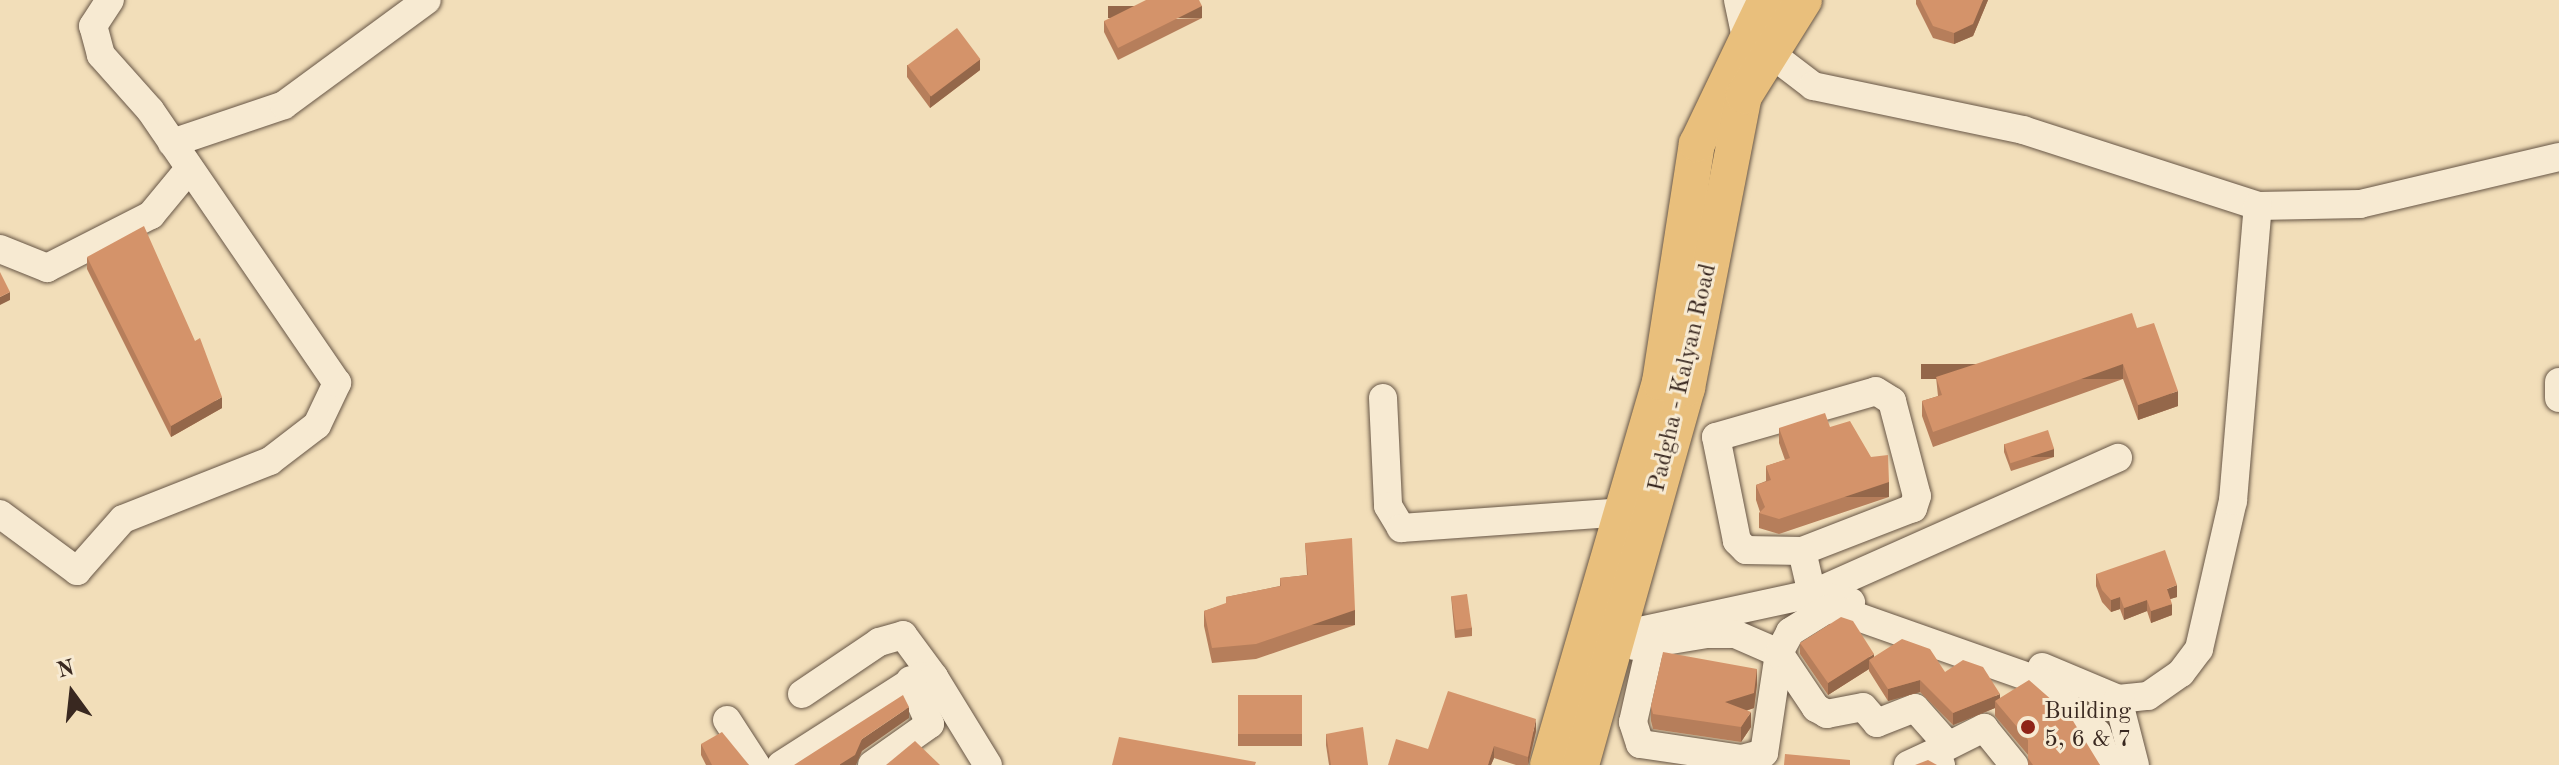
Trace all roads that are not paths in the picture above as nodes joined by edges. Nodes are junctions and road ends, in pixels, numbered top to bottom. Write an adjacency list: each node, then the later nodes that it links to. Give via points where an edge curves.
1 (110, 0): 6 (street, via 92,40)
2 (427, 0): 6 (street, via 284,105)
3 (1766, 0): 5 (main road)
4 (1804, 0): 5 (main road)
5 (1750, 30): 9 (street, via 1813,86 2023,130); 12 (main road, via 1697,144)
6 (172, 143): 8 (street)
7 (2559, 157): 9 (street, via 2360,204)
8 (189, 169): 10 (street, via 151,215 47,268); 17 (street, via 337,383 317,425 270,461 123,519 77,571)
9 (2258, 206): 24 (street, via 2233,501 2199,649 2181,673 2148,696)
10 (0, 249)
11 (2559, 383): 14 (street)
12 (1673, 385): 16 (main road); 20 (main road, Padgha - Kalyan Road)
13 (1383, 398): 16 (street, via 1388,506 1401,528)
14 (2559, 398)
15 (2118, 458): 19 (street)
16 (1625, 512): 20 (main road)
17 (0, 514)
18 (1802, 551): 18 (street, via 1913,508 1917,496 1887,392 1716,437 1737,541 1760,553); 19 (street)
19 (1812, 594): 20 (street); 24 (street, via 1965,634)
20 (1618, 642): 21 (street, via 1735,634); 21 (street, via 1640,744 1742,759 1764,753); 33 (main road); 34 (main road, Padgha - Kalyan Road)
21 (1779, 653): 28 (street, via 1816,708 1827,714 1863,707 1877,723 1915,708); 37 (street, via 1790,632 1827,609 1962,651 2060,693 2097,733)
22 (922, 678): 23 (street, via 903,635 879,642); 25 (street); 27 (street); 31 (street)
23 (802, 694)
24 (2118, 699): 38 (street)
25 (961, 718): 27 (street); 29 (street)
26 (727, 720): 30 (street)
27 (930, 724): 32 (street)
28 (1941, 753): 35 (street); 36 (street, via 1990,729)
29 (986, 764)
30 (756, 765)
31 (781, 765)
32 (872, 765)
33 (1548, 765)
34 (1581, 765)
35 (1908, 765)
36 (2014, 765)
37 (2108, 765)
38 (2135, 765)

